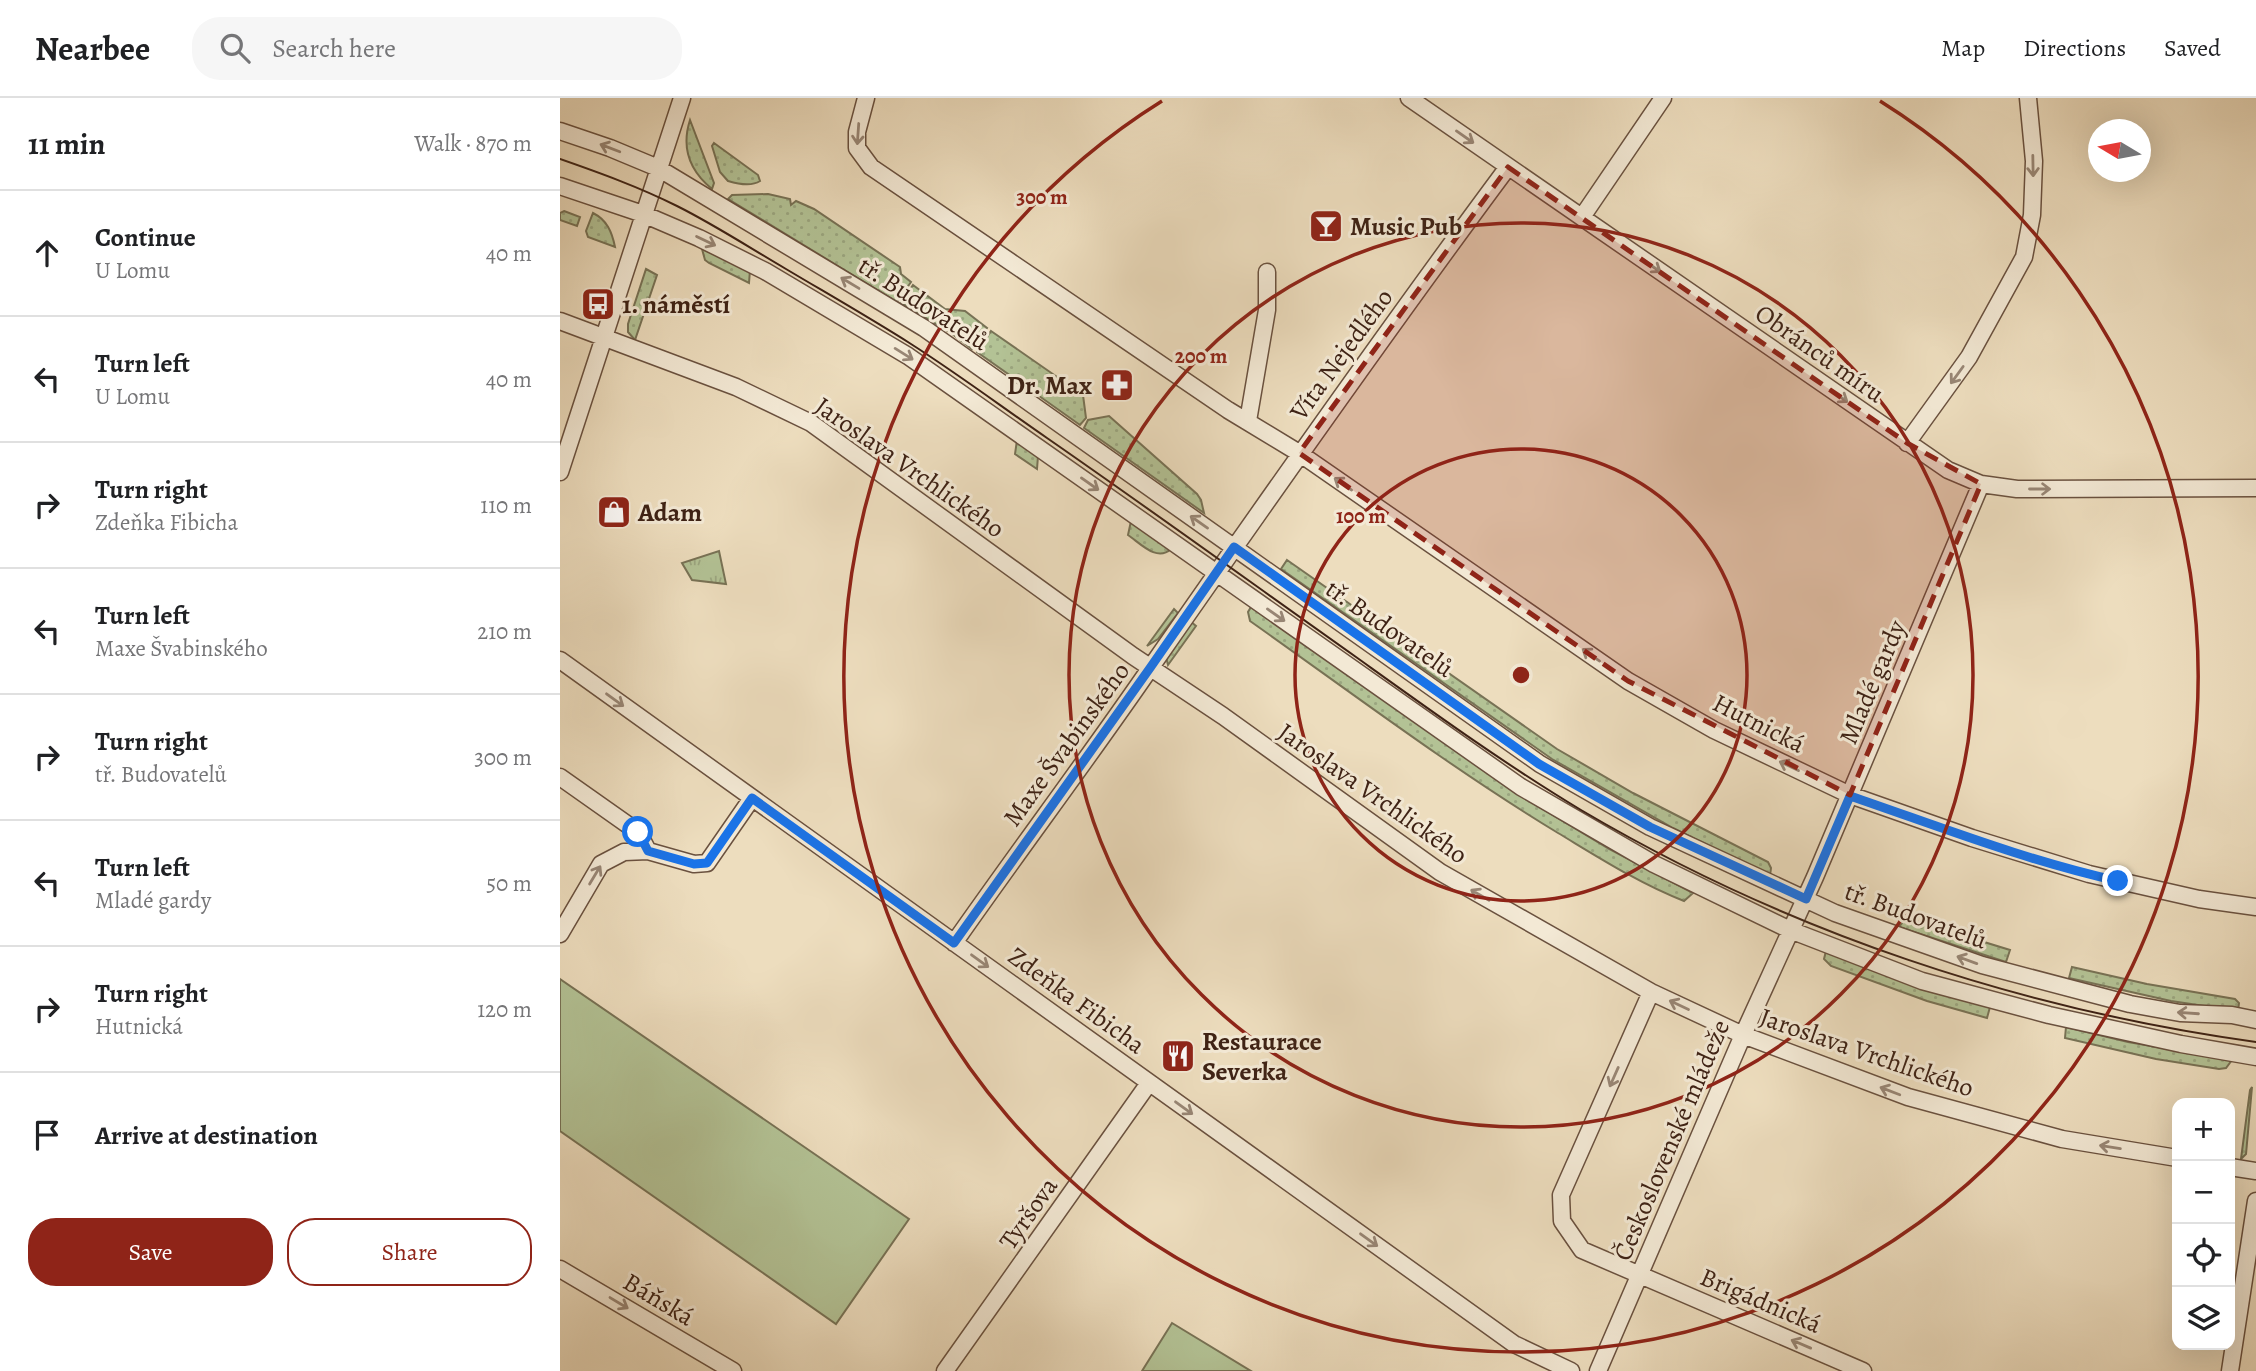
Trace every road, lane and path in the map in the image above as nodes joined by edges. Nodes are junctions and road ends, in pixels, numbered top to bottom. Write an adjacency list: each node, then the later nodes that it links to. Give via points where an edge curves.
1 (682, 98): 8 (street)
2 (866, 98): 15 (street, Hutnická, one-way to 15, via 857,148 871,167)
3 (1409, 98): 7 (street, Obránců míru, one-way to 7)
4 (1663, 98): 11 (street)
5 (2028, 98): 16 (street, one-way to 16, via 2033,201 2024,257 1969,357)
6 (560, 131): 8 (street, tř. Budovatelů, one-way to 6)
7 (1508, 167): 11 (street, Obránců míru); 17 (street, Víta Nejedlého)
8 (658, 168): 10 (street); 21 (street, tř. Budovatelů, one-way to 8, via 924,328)
9 (560, 186): 10 (street, tř. Budovatelů)
10 (643, 214): 14 (street); 22 (street, tř. Budovatelů, one-way to 22, via 765,271 908,356)
11 (1581, 217): 16 (street, Obránců míru, one-way to 16)
12 (1267, 272): 15 (street, via 1266,310)
13 (560, 321): 14 (street, Jaroslava Vrchlického)
14 (604, 337): 18 (street); 24 (street, Jaroslava Vrchlického, via 736,387 811,423)
15 (1248, 421): 17 (street, Hutnická)
16 (1907, 443): 19 (street, Obránců míru, via 1948,470)
17 (1299, 453): 21 (street, Víta Nejedlého); 26 (street, Hutnická, one-way to 17, via 1714,730 1628,681)
18 (560, 472)
19 (1982, 484): 20 (street, Obránců míru, one-way to 20, via 2017,489); 26 (street, Mladé gardy)
20 (2256, 488)
21 (1234, 547): 22 (street, Víta Nejedlého); 29 (street, tř. Budovatelů, via 1539,764 1650,827)
22 (1216, 572): 24 (street, Maxe Švabinského); 31 (street, tř. Budovatelů, one-way to 31, via 1521,787 1654,864)
23 (560, 660): 27 (street, Zdeňka Fibicha, one-way to 27)
24 (1150, 668): 33 (street, Maxe Švabinského); 34 (street, Jaroslava Vrchlického, one-way to 24, via 1440,872)
25 (560, 777): 28 (street, via 638,832)
26 (1850, 796): 29 (street, Mladé gardy); 30 (street, Hutnická, via 2089,874)
27 (752, 798): 28 (street, via 707,863 694,864); 33 (street, Zdeňka Fibicha)
28 (648, 851): 32 (street, one-way to 28, via 601,864 624,852)
29 (1806, 899): 31 (street, Československé mládeže); 35 (street, tř. Budovatelů, one-way to 29, via 2180,1013 2041,982 1982,965)
30 (2256, 907)
31 (1790, 930): 36 (street, Československé mládeže); 37 (street, tř. Budovatelů, via 1935,984 2049,1015)
32 (560, 934)
33 (954, 943): 38 (street, Zdeňka Fibicha, one-way to 38)
34 (1651, 992): 36 (street, Jaroslava Vrchlického, one-way to 34); 44 (street, Brigádnická, one-way to 44, via 1561,1195 1562,1222 1582,1250)
35 (2256, 1020)
36 (1743, 1035): 39 (street, Jaroslava Vrchlického, one-way to 36, via 2062,1139 1908,1097); 44 (street, Československé mládeže)
37 (2256, 1057)
38 (1149, 1083): 46 (street, Tyršova); 47 (street, Zdeňka Fibicha, one-way to 47, via 1514,1344)
39 (2172, 1157)
40 (2235, 1168): 41 (street)
41 (2256, 1171)
42 (2256, 1201): 50 (street)
43 (560, 1269): 45 (street, Báňská, one-way to 45)
44 (1639, 1274): 48 (street, Československé mládeže); 49 (street, Brigádnická, one-way to 44)
45 (733, 1371)
46 (945, 1371)
47 (1571, 1371)
48 (1598, 1371)
49 (1864, 1371)
50 (2230, 1371)

